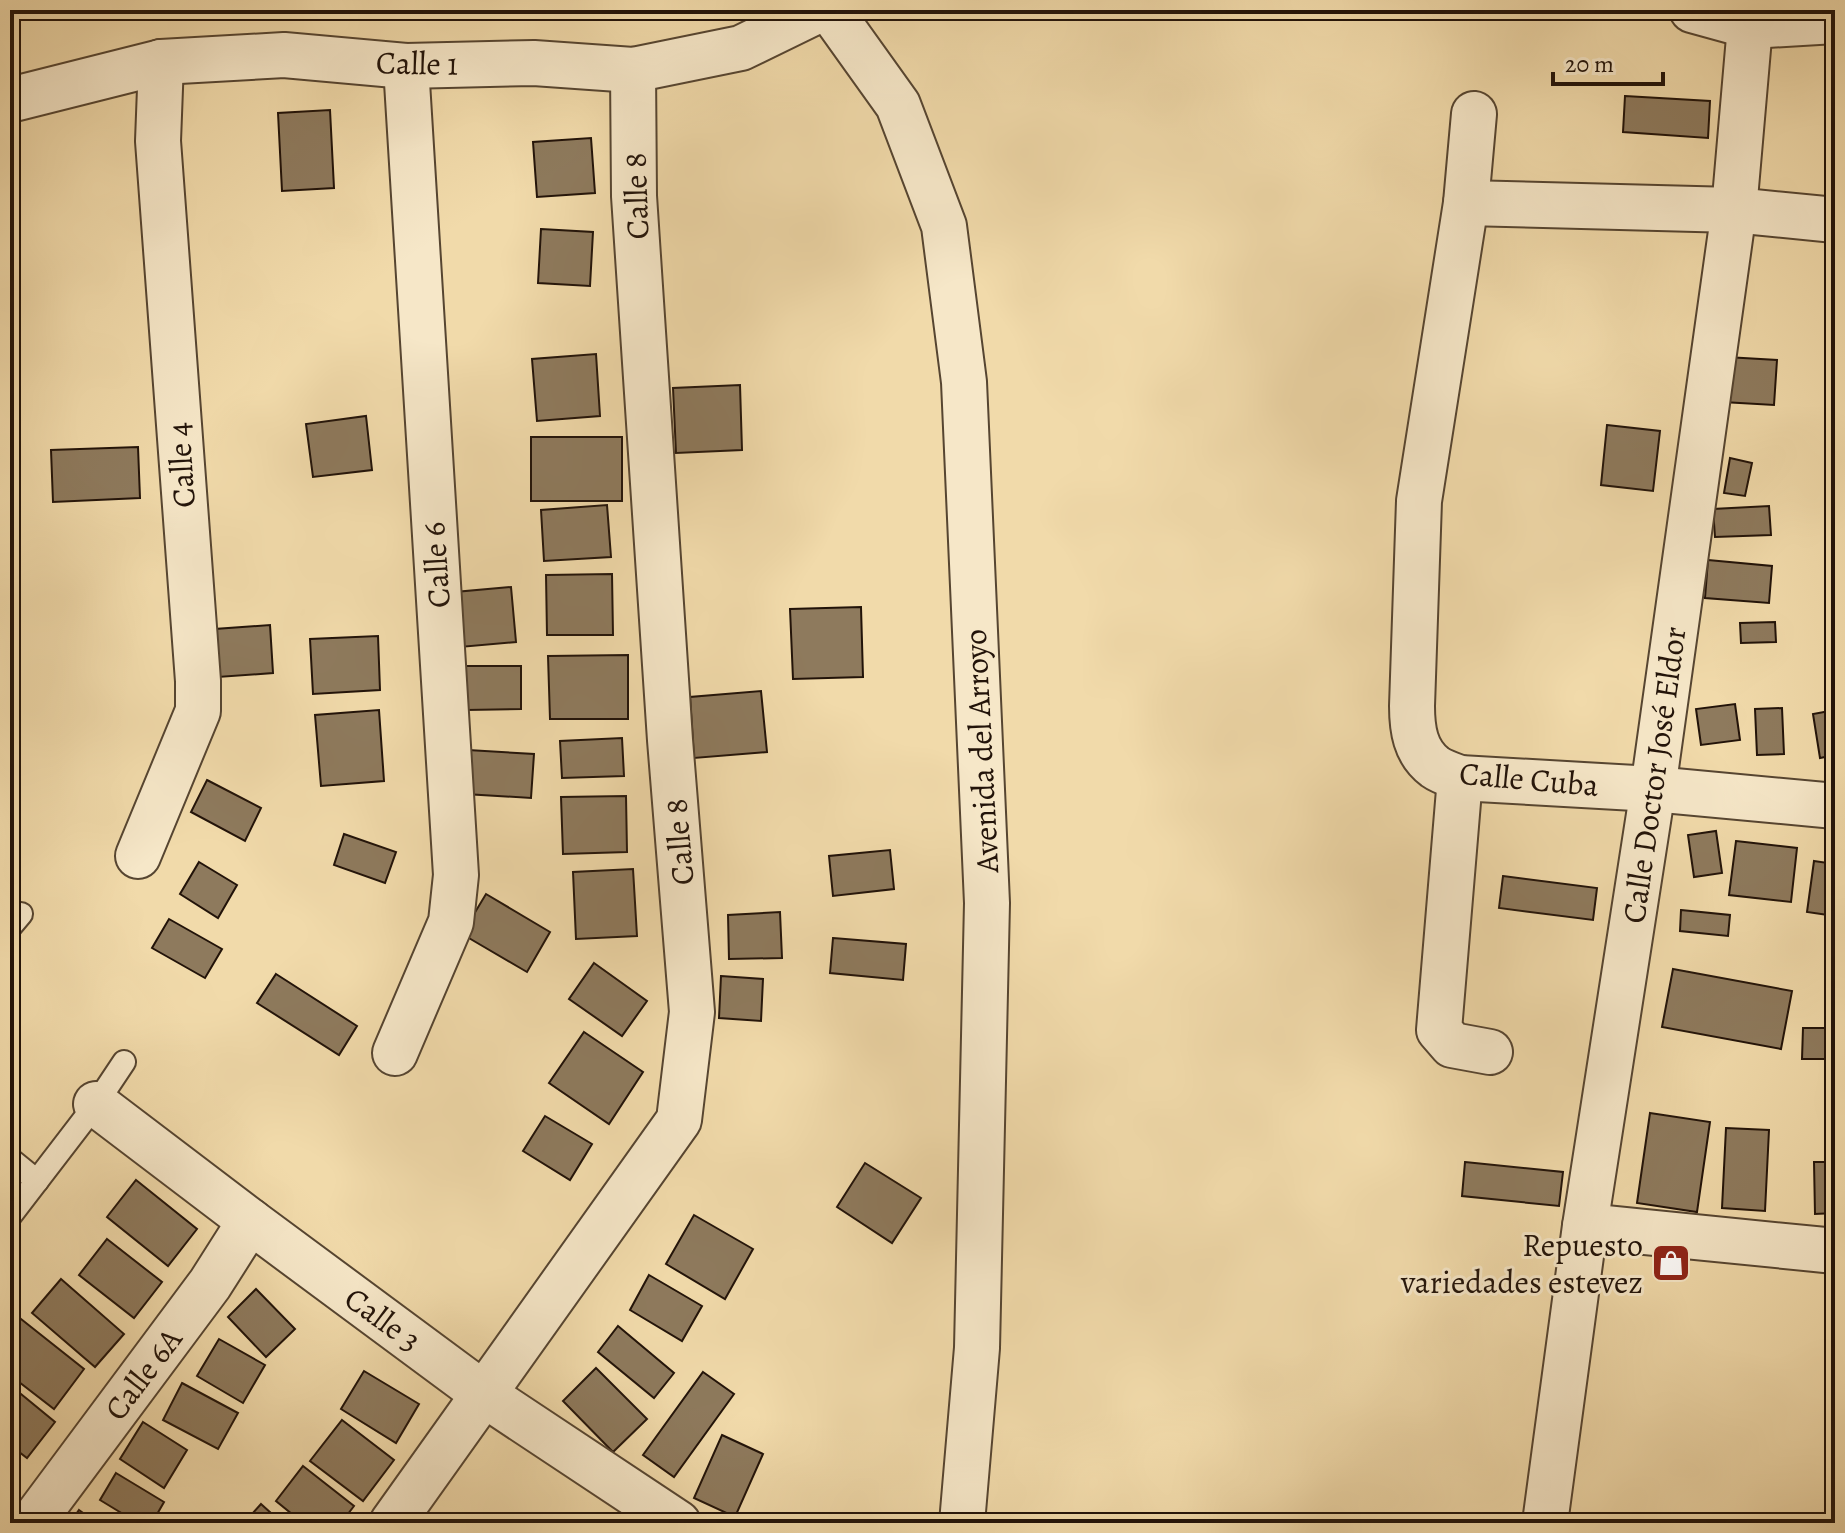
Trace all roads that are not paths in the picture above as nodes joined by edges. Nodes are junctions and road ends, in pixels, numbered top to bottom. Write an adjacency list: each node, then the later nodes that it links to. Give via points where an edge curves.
1 (819, 10): 8 (street, Calle 1, via 741,48)
2 (830, 10): 32 (street, Avenida del Arroyo, via 898,105 944,226 964,382 987,903 977,1348)
3 (1692, 10): 5 (street)
4 (1835, 21): 5 (street)
5 (1750, 26): 12 (street, Calle Doctor José Eldor)
6 (161, 62): 7 (street, Calle 1, via 284,55); 9 (street, Calle 1); 17 (street, Calle 4, via 158,141 198,711)
7 (406, 66): 8 (street, Calle 1, via 534,63); 19 (street, Calle 6, via 456,875 451,922)
8 (633, 70): 28 (street, Calle 8, via 634,196 692,1012 679,1120)
9 (10, 100)
10 (1474, 114): 11 (street)
11 (1466, 203): 12 (street); 14 (street, Calle Cuba, via 1419,501 1412,706 1412,731 1421,752 1435,767)
12 (1734, 210): 13 (street); 15 (street, Calle Doctor José Eldor)
13 (1835, 220)
14 (1460, 778): 15 (street, Calle Cuba); 18 (street, via 1439,1030 1452,1045)
15 (1653, 789): 16 (street, Calle Cuba); 26 (street, Calle Doctor José Eldor)
16 (1835, 806)
17 (138, 856)
18 (1490, 1052)
19 (395, 1053)
20 (124, 1062): 21 (lane)
21 (96, 1104): 23 (lane); 25 (street, Calle 3)
22 (10, 1159): 23 (lane)
23 (37, 1181): 24 (lane)
24 (10, 1216)
25 (250, 1221): 28 (street, Calle 3); 29 (street, Calle 6A, via 210,1284)
26 (1585, 1226): 27 (street); 33 (street, Calle Doctor José Eldor)
27 (1835, 1251)
28 (485, 1395): 30 (street, Calle 8); 31 (street, Calle 3)
29 (32, 1523)
30 (392, 1523)
31 (678, 1523)
32 (962, 1523)
33 (1545, 1523)

